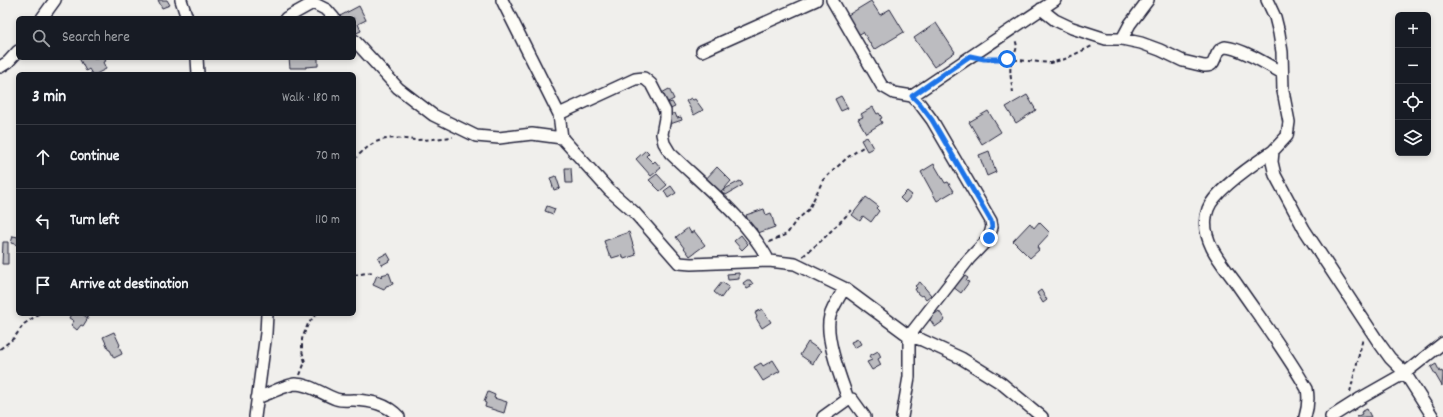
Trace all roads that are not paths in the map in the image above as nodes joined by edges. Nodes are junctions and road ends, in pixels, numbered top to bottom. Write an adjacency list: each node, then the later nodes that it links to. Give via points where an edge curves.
1 (56, 0): 11 (street)
2 (181, 0): 12 (street)
3 (502, 0): 24 (street)
4 (816, 0): 17 (street)
5 (832, 0): 23 (street, via 882,86 894,93)
6 (1055, 0): 10 (street)
7 (1148, 0): 15 (street)
8 (1267, 0): 22 (street, via 1279,33)
9 (312, 2): 13 (street); 14 (street)
10 (1041, 9): 15 (street, via 1055,20 1072,28 1106,39); 23 (street)
11 (44, 16)
12 (186, 16)
13 (289, 16)
14 (332, 16)
15 (1122, 39): 22 (street, via 1141,43 1183,61 1204,66 1213,64 1224,46 1231,47)
16 (356, 42): 25 (street, via 398,88 433,115 476,136 499,138 532,134)
17 (702, 51)
18 (16, 53): 20 (street)
19 (196, 60): 21 (street)
20 (0, 67)
21 (198, 72)
22 (1282, 73): 26 (street, via 1289,128 1287,136)
23 (912, 96): 30 (street, via 932,120 991,221 992,227 989,238 968,259)
24 (559, 114): 25 (street); 27 (street, via 635,79 644,78 651,84 665,111 662,134 670,153 743,223)
25 (562, 138): 27 (street, via 680,263)
26 (1273, 151): 32 (street, via 1272,162 1276,175 1304,229 1390,358); 41 (street, via 1221,191 1212,201 1205,220 1206,230 1212,248 1307,389 1309,398)
27 (769, 261): 28 (street, via 795,264)
28 (844, 288): 30 (street); 34 (street, via 830,314 829,322 835,361)
29 (267, 316): 33 (street)
30 (909, 336): 39 (street, via 909,377); 40 (street, via 962,358 1001,383)
31 (1443, 343): 32 (street)
32 (1405, 373): 42 (street); 43 (street)
33 (257, 398): 35 (street); 36 (street, via 294,384 303,385 341,400 380,404 391,409)
34 (848, 399): 37 (street); 38 (street, via 855,401)
35 (255, 417)
36 (399, 417)
37 (823, 417)
38 (865, 417)
39 (902, 417)
40 (1042, 417)
41 (1305, 417)
42 (1332, 417)
43 (1433, 417)

